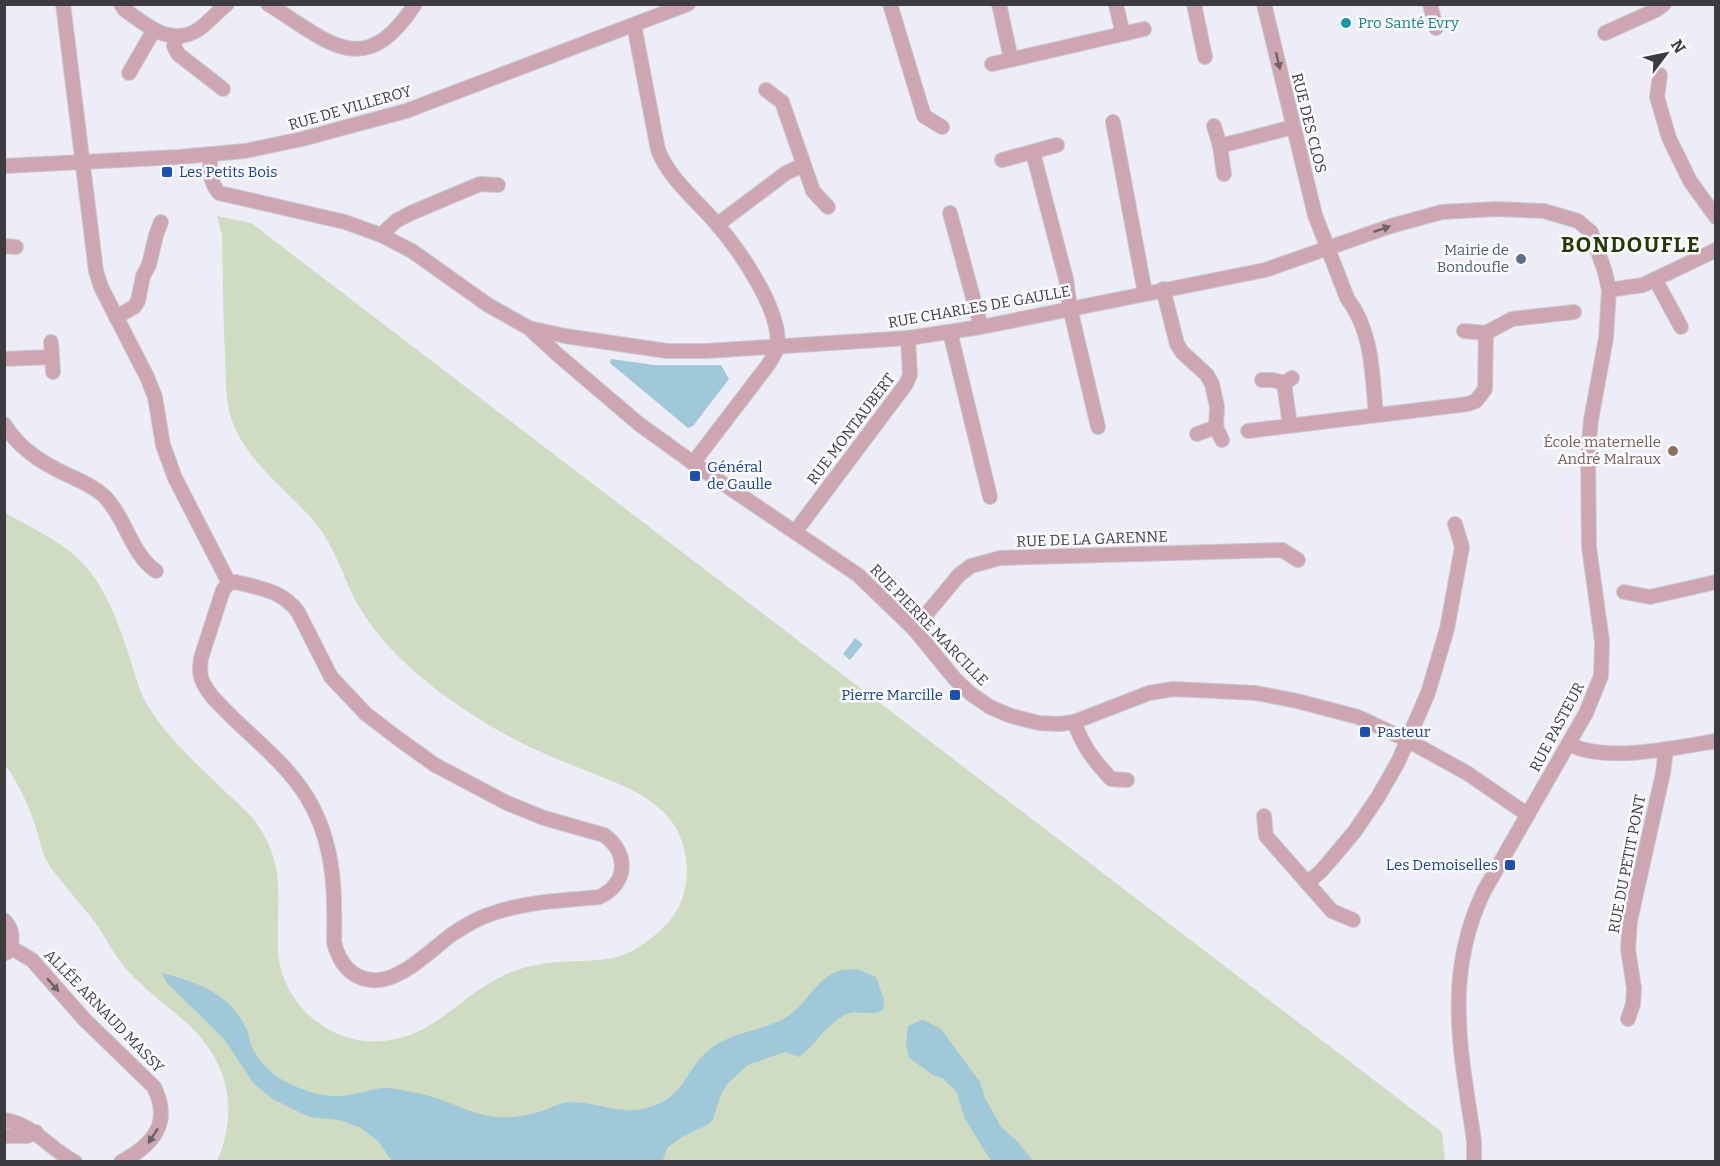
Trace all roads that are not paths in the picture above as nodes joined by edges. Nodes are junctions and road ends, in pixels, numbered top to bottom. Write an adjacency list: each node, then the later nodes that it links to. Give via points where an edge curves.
1 (63, 4): 38 (street)
2 (121, 4): 18 (street)
3 (227, 4): 21 (street, via 198,30)
4 (268, 4): 5 (street, via 336,47 351,51 381,43)
5 (415, 4)
6 (688, 4): 14 (street, RUE DE VILLEROY)
7 (890, 4): 31 (street, via 924,116)
8 (999, 4): 23 (street)
9 (1194, 4): 22 (street)
10 (1264, 4): 32 (street, RUE DES CLOS, one-way to 32)
11 (1430, 4): 16 (street)
12 (1664, 4): 19 (street)
13 (1116, 5): 20 (street)
14 (652, 10): 15 (street, RUE DE VILLEROY)
15 (634, 25): 36 (street, RUE DE VILLEROY, via 406,111 302,140); 47 (street, via 664,165)
16 (1436, 28)
17 (1144, 29): 20 (street)
18 (154, 30): 21 (street); 25 (street)
19 (1605, 33)
20 (1123, 34): 23 (street)
21 (176, 37): 27 (street, via 174,46 178,54)
22 (1205, 57)
23 (1011, 59): 24 (street)
24 (992, 64)
25 (129, 73)
26 (1660, 75): 44 (street, via 1657,97 1669,138 1690,181)
27 (223, 89)
28 (766, 90): 39 (street, via 782,102)
29 (1113, 122): 54 (street)
30 (1214, 126): 34 (street)
31 (942, 127)
32 (1293, 127): 34 (street); 49 (street, RUE DES CLOS)
33 (1057, 145): 35 (street)
34 (1220, 146): 41 (street)
35 (1033, 153): 37 (street); 55 (street)
36 (210, 154): 38 (street, RUE DE VILLEROY); 48 (street, RUE CHARLES DE GAULLE, via 210,175 219,193 345,222)
37 (1002, 160)
38 (81, 162): 40 (street, RUE DE VILLEROY); 57 (street, via 96,271)
39 (803, 165): 43 (street, via 813,191); 47 (street, via 786,173)
40 (4, 166)
41 (1224, 174)
42 (498, 185): 48 (street, via 480,184 411,213)
43 (828, 207)
44 (1716, 217)
45 (161, 222): 57 (street, via 138,300 134,307)
46 (949, 222): 58 (street)
47 (718, 224): 66 (street, via 763,292 774,318)
48 (381, 235): 60 (street, RUE CHARLES DE GAULLE)
49 (1326, 248): 52 (street, RUE CHARLES DE GAULLE, via 1265,270); 53 (street, RUE CHARLES DE GAULLE, one-way to 53, via 1442,212 1544,211 1567,217 1591,232); 71 (street, RUE DES CLOS, via 1367,334)
50 (1716, 250): 51 (street)
51 (1655, 279): 53 (street, via 1632,288); 59 (street)
52 (1163, 289): 54 (street, RUE CHARLES DE GAULLE); 76 (street, via 1177,344 1212,384 1219,434)
53 (1609, 290): 90 (street, RUE PASTEUR, via 1606,338 1588,453 1589,549 1602,641 1601,676)
54 (1145, 293): 55 (street, RUE CHARLES DE GAULLE)
55 (1070, 308): 58 (street, RUE CHARLES DE GAULLE); 74 (street)
56 (1574, 312): 63 (street, via 1512,319)
57 (116, 317): 84 (street, via 156,397 163,445 175,477)
58 (981, 327): 62 (street, RUE CHARLES DE GAULLE)
59 (1681, 327)
60 (529, 328): 66 (street, RUE CHARLES DE GAULLE, via 667,351); 77 (street, RUE PIERRE MARCILLE, via 639,424)
61 (1464, 331): 63 (street)
62 (950, 332): 64 (street, RUE CHARLES DE GAULLE); 78 (street)
63 (1486, 333): 71 (street, via 1485,389 1476,401)
64 (908, 338): 66 (street, RUE CHARLES DE GAULLE); 80 (street, RUE MONTAUBERT, via 910,375 906,384)
65 (51, 342): 67 (street)
66 (777, 347): 77 (street, via 768,365)
67 (52, 357): 68 (street); 69 (street)
68 (4, 359)
69 (53, 372)
70 (1263, 380): 73 (street, via 1288,381)
71 (1376, 415): 73 (street)
72 (4, 424): 82 (street, via 37,458 101,494 121,518 145,564)
73 (1290, 425): 75 (street)
74 (1098, 427)
75 (1248, 430)
76 (1197, 434)
77 (693, 463): 80 (street, RUE PIERRE MARCILLE)
78 (990, 497)
79 (1455, 524): 88 (street, via 1462,547 1447,629 1428,693)
80 (795, 532): 86 (street, RUE PIERRE MARCILLE, via 858,575)
81 (1298, 560): 86 (street, RUE DE LA GARENNE, via 1282,550 1000,558 971,566 959,575)
82 (156, 571)
83 (1716, 582): 85 (street, via 1650,597)
84 (229, 584): 84 (street, via 223,590 201,658 201,678 213,697 280,764 312,805 321,823 332,870 336,948 353,974 363,979 388,978 489,914 538,902 599,897 616,886 622,867 611,840 507,803 435,765 348,696 285,597 236,582)
85 (1624, 592)
86 (914, 629): 87 (street, RUE PIERRE MARCILLE, via 955,678 990,707 1039,723)
87 (1074, 722): 88 (street, RUE PIERRE MARCILLE, via 1149,693 1173,689 1245,692 1338,711); 92 (street, via 1082,744 1111,779)
88 (1407, 740): 93 (street, RUE PIERRE MARCILLE, via 1467,773); 95 (street, via 1366,814)
89 (1716, 741): 91 (street)
90 (1569, 744): 91 (street, via 1592,752); 93 (street, RUE PASTEUR)
91 (1666, 749): 99 (street, RUE DU PETIT PONT, via 1630,921 1628,950 1634,1004)
92 (1127, 780)
93 (1528, 815): 105 (street, RUE PASTEUR, via 1475,909 1463,950 1458,1018)
94 (1264, 816): 95 (street, via 1266,837)
95 (1307, 883): 97 (street, via 1332,910)
96 (4, 920): 98 (street, via 12,933)
97 (1353, 920)
98 (7, 950): 104 (street, ALLÉE ARNAUD MASSY, one-way to 104, via 32,960 84,1019 154,1087 160,1099 159,1127 145,1147)
99 (1628, 1019)
100 (4, 1119): 101 (street)
101 (36, 1132): 102 (street); 103 (street)
102 (4, 1136)
103 (75, 1161)
104 (121, 1161)
105 (1474, 1161)

